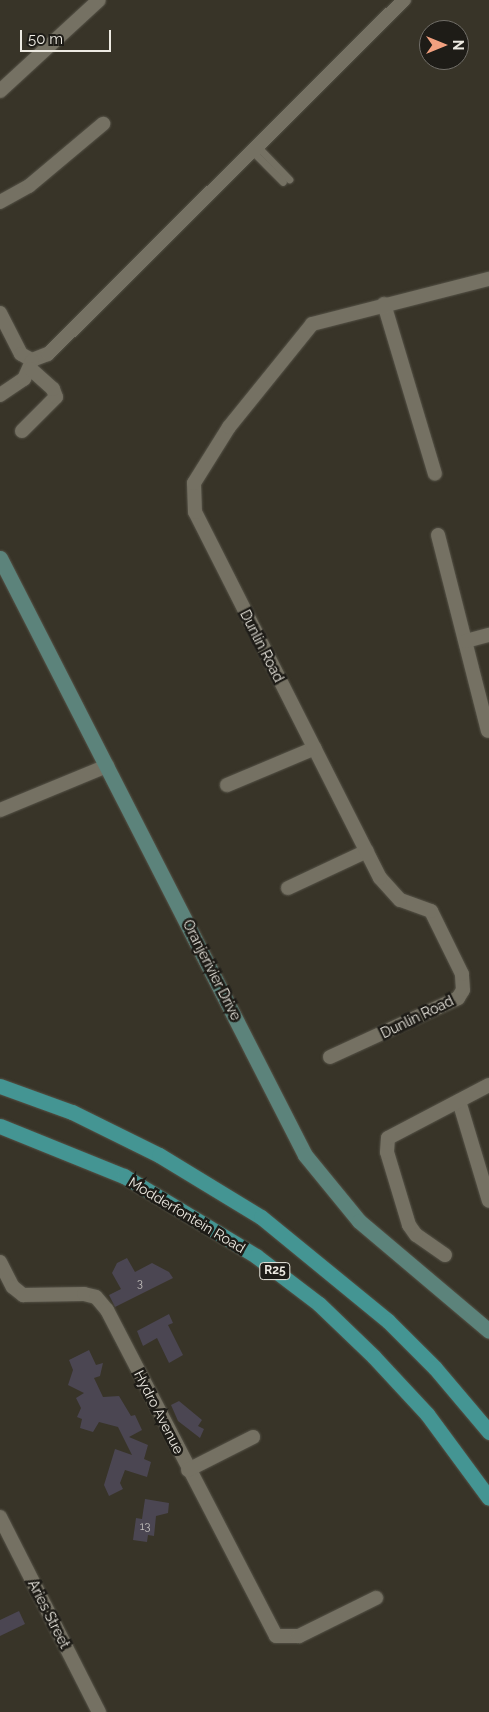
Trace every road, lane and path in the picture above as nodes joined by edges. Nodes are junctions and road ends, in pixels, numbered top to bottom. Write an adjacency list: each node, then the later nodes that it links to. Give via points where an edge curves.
1 (99, 0): 3 (street)
2 (404, 0): 5 (street)
3 (0, 91)
4 (103, 124): 7 (street, via 29,186)
5 (256, 150): 6 (lane); 11 (street, via 48,354)
6 (286, 180)
7 (0, 202)
8 (489, 279): 9 (street, Dunlin Road)
9 (384, 304): 14 (street); 21 (street, Dunlin Road, via 312,324 229,427 198,471 194,483 195,512)
10 (0, 313): 11 (street, via 21,354)
11 (32, 364): 12 (street, via 24,378); 13 (street, via 53,388 56,397)
12 (0, 395)
13 (22, 431)
14 (436, 474)
15 (438, 535): 19 (street)
16 (0, 558): 17 (street, Oranjerivier Drive)
17 (5, 576): 22 (street, Oranjerivier Drive)
18 (489, 635): 19 (street)
19 (466, 641): 20 (street)
20 (488, 731)
21 (315, 748): 23 (street); 25 (street, Dunlin Road)
22 (107, 766): 24 (street); 35 (street, Oranjerivier Drive, via 320,1178 396,1256)
23 (227, 785)
24 (0, 810)
25 (367, 851): 26 (street); 27 (street, Dunlin Road, via 389,892 400,900 431,911 462,974 463,990 451,1002)
26 (288, 888)
27 (330, 1058)
28 (489, 1085): 30 (street)
29 (0, 1086): 36 (main road, R25, via 72,1112 159,1155 261,1217 388,1321)
30 (459, 1101): 32 (street); 33 (street, via 392,1135 387,1144 408,1226)
31 (0, 1126): 39 (main road, Modderfontein Road / R25, via 124,1176 256,1256 318,1304 374,1356 427,1414)
32 (489, 1200)
33 (444, 1255)
34 (0, 1262): 38 (street, Hydro Avenue, via 13,1287 23,1295 77,1293 96,1297 107,1310)
35 (489, 1331)
36 (489, 1432)
37 (252, 1437): 38 (street)
38 (188, 1470): 41 (street, Hydro Avenue, via 276,1636 291,1638)
39 (489, 1498)
40 (0, 1516): 42 (street, Aries Street)
41 (376, 1598)
42 (99, 1712)

